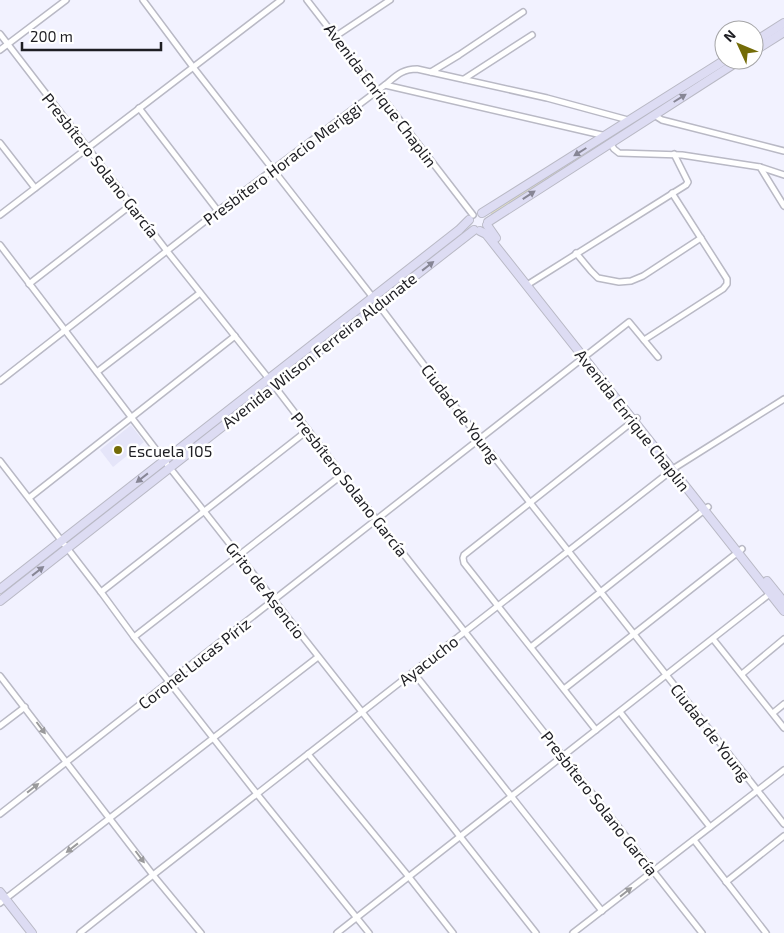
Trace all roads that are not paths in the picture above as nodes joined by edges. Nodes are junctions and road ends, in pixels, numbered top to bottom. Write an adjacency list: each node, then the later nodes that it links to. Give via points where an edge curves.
1 (66, 0): 13 (street)
2 (143, 0): 16 (street, Ciudad de Young)
3 (281, 0): 16 (street)
4 (307, 0): 10 (street, Avenida Enrique Chaplin)
5 (390, 0): 10 (street)
6 (523, 12): 19 (street)
7 (784, 23): 12 (street)
8 (784, 32): 14 (street)
9 (0, 34): 13 (street, Presbítero Solano García)
10 (336, 36): 22 (street, Avenida Enrique Chaplin)
11 (532, 36): 20 (street)
12 (764, 36)
13 (8, 44): 15 (street); 28 (street, Presbítero Solano García)
14 (764, 45)
15 (0, 50)
16 (193, 67): 23 (street); 32 (street, Ciudad de Young)
17 (714, 67): 25 (street)
18 (724, 70): 24 (street, one-way to 18)
19 (430, 72): 20 (street, Presbítero Horacio Meriggi); 21 (street, Presbítero Horacio Meriggi, via 410,69)
20 (464, 80): 25 (street, Presbítero Horacio Meriggi, via 547,98)
21 (385, 85): 22 (street, Presbítero Horacio Meriggi); 26 (street)
22 (377, 91): 32 (street, Presbítero Horacio Meriggi); 41 (street, Avenida Enrique Chaplin)
23 (139, 108): 28 (street); 38 (street)
24 (654, 115): 26 (street); 29 (street, via 662,120)
25 (629, 121): 26 (street)
26 (608, 139): 30 (street, via 619,153); 39 (street, one-way to 39); 42 (street, one-way to 26)
27 (0, 143): 34 (street)
28 (87, 148): 34 (street); 36 (street, Presbítero Solano García)
29 (784, 151)
30 (674, 154): 31 (street); 35 (street, via 688,182)
31 (760, 167): 33 (street); 37 (street)
32 (273, 170): 38 (street, Presbítero Horacio Meriggi); 51 (street, Ciudad de Young)
33 (784, 175)
34 (35, 188): 40 (street)
35 (672, 193): 44 (street); 47 (street)
36 (131, 205): 46 (street, Presbítero Solano García); 49 (street)
37 (784, 206)
38 (218, 211): 46 (street, Presbítero Horacio Meriggi)
39 (482, 214): 41 (street); 42 (street)
40 (0, 215)
41 (471, 217): 43 (street, via 470,226); 51 (street, Avenida Wilson Ferreira Aldunate)
42 (487, 223): 43 (street, via 484,229); 48 (street, Avenida Enrique Chaplin, via 490,232)
43 (477, 231): 48 (street, Avenida Enrique Chaplin, via 486,234); 52 (street, Avenida Wilson Ferreira Aldunate, one-way to 43)
44 (701, 238): 47 (street, via 631,281 598,278); 55 (street, via 727,284 723,290)
45 (0, 245): 49 (street, Grito de Asencio)
46 (167, 251): 50 (street, Presbítero Solano García); 53 (street, Presbítero Horacio Meriggi)
47 (576, 253): 48 (street)
48 (529, 283): 56 (street, Avenida Enrique Chaplin)
49 (30, 284): 53 (street, Grito de Asencio)
50 (200, 293): 54 (street, Presbítero Solano García); 58 (street)
51 (372, 298): 52 (street, Ciudad de Young); 59 (street, Avenida Wilson Ferreira Aldunate)
52 (378, 304): 61 (street, Avenida Wilson Ferreira Aldunate); 66 (street, Ciudad de Young)
53 (65, 331): 58 (street, Grito de Asencio); 60 (street, Presbítero Horacio Meriggi)
54 (234, 336): 59 (street, Presbítero Solano García); 63 (street)
55 (644, 340): 56 (street, Coronel Lucas Píriz, via 629,322); 57 (street, Coronel Lucas Píriz)
56 (585, 355): 64 (street, Avenida Enrique Chaplin); 66 (street, Coronel Lucas Píriz)
57 (658, 357)
58 (97, 372): 63 (street, Grito de Asencio)
59 (269, 378): 61 (street, Presbítero Solano García); 68 (street, Avenida Wilson Ferreira Aldunate)
60 (0, 381)
61 (274, 386): 65 (street, Presbítero Solano García); 69 (street, Avenida Wilson Ferreira Aldunate)
62 (784, 399): 70 (street, Ayacucho)
63 (132, 417): 68 (street, Grito de Asencio); 72 (street)
64 (636, 420): 70 (street, Avenida Enrique Chaplin); 73 (street)
65 (308, 430): 71 (street, Presbítero Solano García); 75 (street)
66 (479, 438): 73 (street, Ciudad de Young); 76 (street, Coronel Lucas Píriz)
67 (0, 460): 72 (street)
68 (165, 460): 69 (street, Grito de Asencio); 77 (street, Avenida Wilson Ferreira Aldunate, one-way to 77)
69 (170, 468): 75 (street, Grito de Asencio); 78 (street, Avenida Wilson Ferreira Aldunate)
70 (674, 468): 74 (street, Avenida Enrique Chaplin); 80 (street, Ayacucho)
71 (342, 475): 76 (street, Presbítero Solano García); 81 (street)
72 (29, 498): 77 (street)
73 (530, 503): 80 (street, Ciudad de Young); 89 (street, via 463,558)
74 (706, 509): 79 (street, Avenida Enrique Chaplin); 83 (street)
75 (204, 511): 81 (street, Grito de Asencio); 84 (street)
76 (376, 519): 86 (street, Coronel Lucas Píriz); 91 (street, Presbítero Solano García)
77 (61, 541): 78 (street); 82 (street, Avenida Wilson Ferreira Aldunate)
78 (67, 548): 84 (street); 87 (street, Avenida Wilson Ferreira Aldunate, one-way to 78)
79 (740, 550): 85 (street, Avenida Enrique Chaplin); 92 (street)
80 (568, 551): 83 (street, Ciudad de Young); 89 (street, Ayacucho)
81 (239, 555): 86 (street, Grito de Asencio); 93 (street)
82 (0, 590)
83 (601, 591): 92 (street, Ciudad de Young); 96 (street)
84 (101, 592): 93 (street)
85 (772, 592): 88 (street, Avenida Enrique Chaplin); 90 (street, Avenida Enrique Chaplin); 94 (street)
86 (274, 600): 97 (street, Grito de Asencio); 102 (street, Coronel Lucas Píriz)
87 (0, 601)
88 (784, 603)
89 (498, 606): 91 (street, Ayacucho); 96 (street)
90 (784, 611)
91 (465, 631): 98 (street, Ayacucho); 114 (street, Presbítero Solano García)
92 (634, 633): 101 (street, Ciudad de Young); 103 (street)
93 (134, 637): 102 (street)
94 (713, 638): 99 (street); 101 (street)
95 (784, 639): 99 (street)
96 (531, 647): 103 (street)
97 (318, 656): 106 (street, Grito de Asencio); 112 (street)
98 (413, 672): 106 (street, Ayacucho); 119 (street)
99 (742, 674): 108 (street)
100 (0, 676): 105 (street)
101 (666, 676): 107 (street); 117 (street, Ciudad de Young)
102 (170, 682): 112 (street); 115 (street, Coronel Lucas Píriz)
103 (564, 689): 111 (street)
104 (784, 704): 108 (street)
105 (24, 707): 109 (street); 115 (street, one-way to 115)
106 (361, 712): 113 (street, Ayacucho); 125 (street, Grito de Asencio)
107 (620, 712): 111 (street); 123 (street)
108 (773, 713): 110 (street)
109 (0, 726)
110 (784, 728)
111 (596, 730): 114 (street)
112 (213, 737): 118 (street); 121 (street)
113 (308, 754): 118 (street, Ayacucho); 129 (street)
114 (564, 756): 119 (street); 127 (street, Presbítero Solano García)
115 (67, 762): 120 (street, Coronel Lucas Píriz, one-way to 115); 121 (street)
116 (784, 770): 117 (street)
117 (757, 791): 122 (street, Ciudad de Young); 123 (street)
118 (256, 794): 128 (street, Ayacucho); 133 (street)
119 (512, 797): 125 (street); 132 (street)
120 (0, 814)
121 (110, 818): 128 (street, one-way to 128); 131 (street, one-way to 131)
122 (784, 824)
123 (710, 827): 126 (street)
124 (784, 836): 130 (street)
125 (460, 837): 129 (street); 142 (street, Grito de Asencio)
126 (694, 840): 127 (street); 130 (street)
127 (654, 871): 132 (street, one-way to 127); 134 (street, Presbítero Solano García)
128 (154, 874): 137 (street, Ayacucho); 138 (street)
129 (409, 877): 133 (street); 141 (street)
130 (726, 882): 145 (street)
131 (1, 899): 135 (street); 136 (street)
132 (602, 911): 143 (street)
133 (357, 917): 139 (street); 140 (street)
134 (700, 930): 144 (street)
135 (26, 933)
136 (32, 933)
137 (80, 933)
138 (201, 933)
139 (337, 933)
140 (369, 933)
141 (453, 933)
142 (536, 933)
143 (573, 933)
144 (692, 933)
145 (766, 933)

